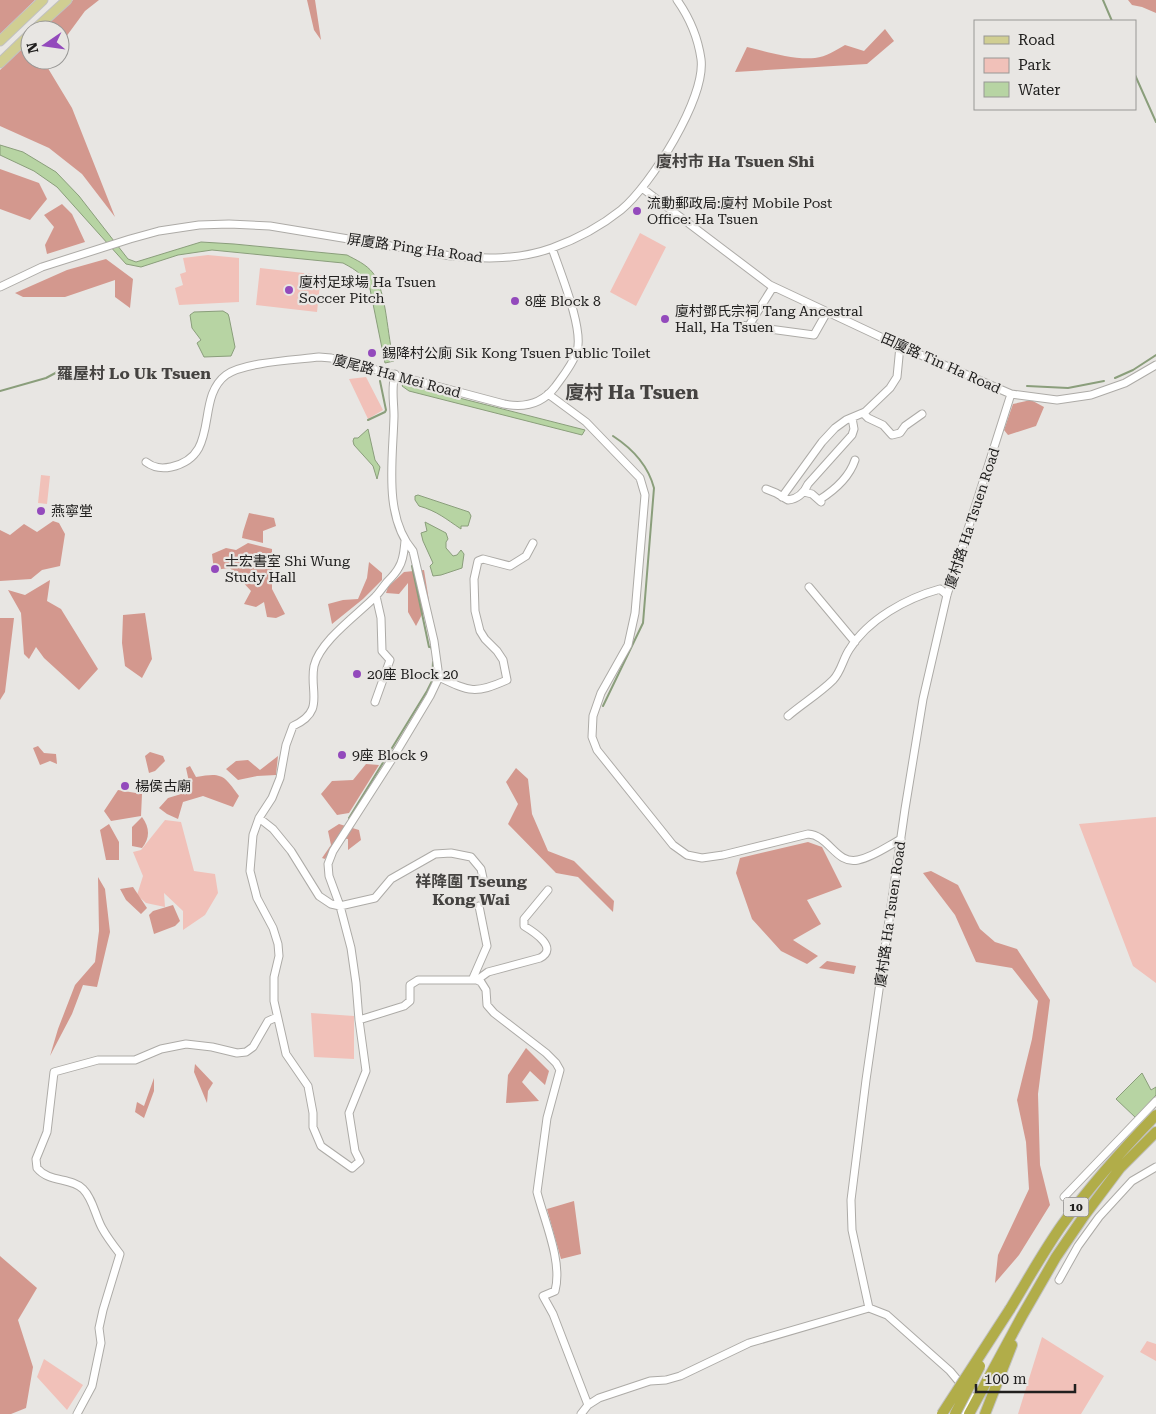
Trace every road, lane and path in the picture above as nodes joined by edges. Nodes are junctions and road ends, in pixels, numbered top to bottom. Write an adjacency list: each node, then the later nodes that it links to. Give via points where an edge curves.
1 (43, 0): 5 (main road)
2 (67, 0): 4 (main road)
3 (677, 0): 8 (street, 屏廈路 Ping Ha Road, via 690,22 701,59 699,86 676,135)
4 (45, 20)
5 (0, 41)
6 (20, 44): 7 (main road)
7 (0, 63)
8 (642, 188): 9 (street, 屏廈路 Ping Ha Road, via 609,219); 11 (street, 田廈路 Tin Ha Road)
9 (552, 248): 10 (street, 屏廈路 Ping Ha Road, via 522,256 475,258 270,226 229,224 174,228 118,243 42,267); 18 (street, 廈尾路 Ha Mei Road, via 579,338 573,361)
10 (0, 287)
11 (773, 287): 12 (street, 田廈路 Tin Ha Road); 14 (street)
12 (826, 312): 14 (street, via 814,335); 15 (street, 田廈路 Tin Ha Road)
13 (740, 325): 14 (street)
14 (748, 327)
15 (900, 346): 19 (street, 田廈路 Tin Ha Road); 20 (street, via 897,377)
16 (1156, 365): 19 (street, 田廈路 Tin Ha Road, via 1125,383 1091,395 1056,400)
17 (395, 374): 18 (street, 廈尾路 Ha Mei Road, via 513,406 532,404); 24 (street, 廈尾路 Ha Mei Road, via 325,357 241,368 224,376 215,388 204,437 196,452 171,467 152,467); 28 (street, via 392,382 392,493)
18 (548, 394): 38 (street, via 586,422 640,478 645,495 635,613 628,645 601,693 594,716 592,736 597,750 673,845 687,855 702,858 723,855 814,834 843,858 857,860)
19 (1011, 394): 31 (street, 廈村路 Ha Tsuen Road)
20 (863, 413): 21 (street, via 883,425 892,435 900,433); 22 (street)
21 (922, 414)
22 (852, 418): 26 (street, via 852,435); 27 (street, via 835,428 822,442)
23 (855, 460): 26 (street, via 852,470 842,482 820,501)
24 (146, 462)
25 (766, 489): 27 (street)
26 (804, 492): 27 (street, via 792,500)
27 (782, 497)
28 (405, 541): 32 (street, via 399,569); 34 (street, via 413,551)
29 (533, 543): 34 (street, via 526,556 510,566 483,559 478,561 474,579 475,611 480,631 503,660 507,680 473,690)
30 (809, 587): 33 (street)
31 (947, 595): 33 (street, via 940,590 905,602 878,619); 38 (street, 廈村路 Ha Tsuen Road, via 923,699)
32 (376, 596): 35 (street, via 381,618 382,652 390,660); 37 (street, via 335,634 321,652 314,666 312,712 293,726 280,778)
33 (855, 642): 36 (street, via 834,680)
34 (439, 677): 41 (street, via 330,859 329,876)
35 (375, 702)
36 (788, 716)
37 (259, 818): 41 (street, via 291,851 318,896); 44 (street, via 253,835 250,870 257,898 278,944 274,978)
38 (901, 839): 52 (street, 廈村路 Ha Tsuen Road, via 851,1200 852,1230)
39 (483, 878): 41 (street, via 481,869 471,857 434,854 391,879 375,898)
40 (548, 890): 43 (street, via 523,922 542,938 548,951 546,954)
41 (340, 906): 45 (street, via 354,965)
42 (480, 906): 43 (street, via 488,946)
43 (475, 979): 45 (street, via 418,980 410,985 410,1002); 55 (street, via 486,990 487,1005 494,1013 546,1053 560,1070 547,1118 537,1184 554,1252 557,1284 555,1291 543,1296)
44 (277, 1017): 45 (street, via 286,1054 308,1086 314,1113 313,1127 321,1146 352,1168 360,1161 349,1113 366,1071); 56 (street, via 268,1021 246,1052 186,1044 161,1049 135,1060 98,1060 54,1072 47,1132 36,1160 37,1168 48,1177 85,1190 108,1239 120,1254 99,1328 101,1343 92,1386)
45 (359, 1020)
46 (1156, 1102): 50 (street)
47 (1156, 1115): 53 (highway, 10, via 1076,1206)
48 (1156, 1132): 54 (highway, 10, via 1120,1168 1084,1216)
49 (1156, 1167): 51 (street, via 1132,1181 1099,1217)
50 (1064, 1197)
51 (1059, 1280)
52 (869, 1308): 55 (street, via 749,1342 680,1376 650,1381 599,1398); 60 (street, via 887,1315 950,1372 971,1396)
53 (1010, 1309): 58 (highway, bridge); 59 (highway, 10, bridge)
54 (1022, 1316): 61 (highway, 10); 62 (highway)
55 (588, 1405): 57 (street)
56 (77, 1414)
57 (581, 1414)
58 (942, 1414)
59 (956, 1414)
60 (962, 1414)
61 (969, 1414)
62 (985, 1414)

